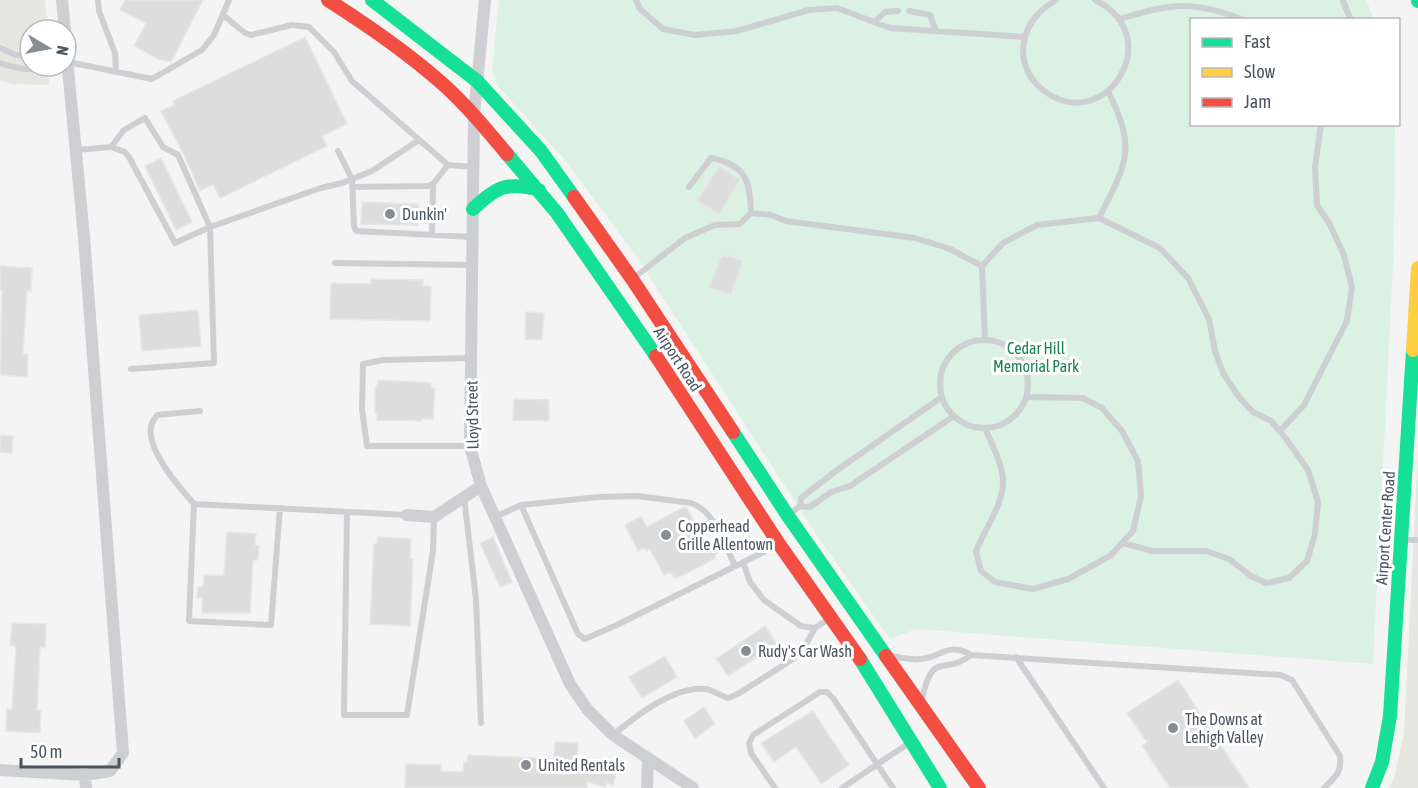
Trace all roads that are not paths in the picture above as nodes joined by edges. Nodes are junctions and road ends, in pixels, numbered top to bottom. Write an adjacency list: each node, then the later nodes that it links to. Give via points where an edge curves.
1 (62, 0): 14 (street)
2 (99, 0): 26 (lane, via 99,11 115,53)
3 (229, 0): 13 (lane)
4 (328, 0): 30 (main road, Airport Road, via 404,52)
5 (372, 0): 28 (main road, Airport Road)
6 (485, 0): 28 (street, Lloyd Street)
7 (636, 0): 18 (lane, via 640,9 663,29 695,35 737,31 819,9 837,8)
8 (1056, 0): 20 (lane, via 1042,8)
9 (1095, 0): 17 (lane)
10 (1343, 1): 16 (lane)
11 (898, 11): 18 (lane, via 885,12)
12 (909, 11): 19 (lane, via 930,15)
13 (222, 15): 26 (lane, via 202,50 152,79); 32 (lane, via 251,35 292,25 309,27 334,52 352,81)
14 (64, 18)
15 (1240, 18): 17 (lane, via 1193,3 1163,5)
16 (1350, 18)
17 (1120, 19): 29 (lane, via 1129,53 1125,70)
18 (875, 22): 19 (lane, via 890,28)
19 (936, 31): 20 (lane)
20 (1024, 37): 29 (lane, via 1027,71 1050,96 1066,102 1084,102)
21 (0, 48): 22 (lane)
22 (18, 55)
23 (0, 63): 25 (lane)
24 (78, 67): 26 (lane)
25 (18, 68)
26 (116, 71)
27 (69, 78): 34 (street)
28 (477, 81): 30 (street, Lloyd Street); 53 (main road, Airport Road, via 541,151)
29 (1108, 91): 45 (lane, via 1121,117 1127,143 1123,170)
30 (474, 115): 37 (street, Lloyd Street); 42 (main road, Airport Road)
31 (1322, 126): 63 (lane, via 1315,167 1317,205 1344,255 1352,287 1347,321 1304,405)
32 (419, 140): 36 (lane); 38 (lane, via 372,171)
33 (111, 147): 34 (lane); 46 (lane, via 129,157 174,243); 46 (lane, via 124,130 145,118 164,147 178,155)
34 (76, 150): 96 (street, via 123,753 110,771)
35 (338, 151): 38 (lane)
36 (448, 165): 37 (lane); 39 (lane)
37 (474, 167): 43 (street, Lloyd Street)
38 (352, 179): 40 (lane); 46 (lane)
39 (433, 184): 40 (lane); 47 (lane)
40 (352, 187): 47 (lane, via 356,231)
41 (689, 188): 44 (lane, via 711,158 725,161 743,172 751,190)
42 (539, 190): 43 (main road, via 510,184 488,195); 81 (main road, Airport Road, via 633,320)
43 (473, 210): 48 (street, Lloyd Street)
44 (751, 213): 51 (lane, via 915,238 950,249); 53 (lane, via 740,224 715,225 685,238)
45 (1100, 218): 51 (lane, via 1037,225 1003,243); 63 (lane, via 1160,248 1188,278 1209,319 1222,373 1252,412 1271,421)
46 (210, 227): 57 (lane, via 214,363)
47 (432, 235): 48 (lane)
48 (473, 237): 50 (street, Lloyd Street)
49 (335, 263): 50 (lane)
50 (473, 265): 56 (street, Lloyd Street)
51 (982, 266): 55 (lane)
52 (1418, 268): 54 (main road, Airport Center Road)
53 (632, 279): 75 (main road, Airport Road)
54 (1418, 287): 78 (main road, Airport Center Road)
55 (985, 340): 58 (lane, via 966,344 945,363); 59 (lane, via 1006,346 1017,355 1027,374)
56 (471, 358): 64 (street, Lloyd Street); 64 (lane, via 363,364 362,409 367,446)
57 (131, 369)
58 (942, 397): 61 (lane); 65 (lane)
59 (1027, 397): 62 (lane, via 1009,421); 80 (lane, via 1083,398 1102,408 1122,431 1138,460 1142,496 1133,531)
60 (200, 411): 69 (lane, via 157,415 150,426 151,442)
61 (954, 416): 62 (lane, via 966,424); 67 (lane, via 850,486)
62 (985, 428): 80 (lane, via 1003,481 998,504 976,551 981,571 995,582 1033,589 1068,579 1110,556)
63 (1280, 431): 80 (lane, via 1308,470 1318,502 1307,561 1288,578 1266,583 1229,559 1206,551 1152,550)
64 (470, 447): 66 (street, Lloyd Street)
65 (825, 482): 67 (lane); 71 (lane, via 801,498)
66 (481, 486): 68 (street); 77 (street, Lloyd Street)
67 (831, 492): 71 (lane, via 810,507)
68 (464, 497): 76 (street); 90 (lane, via 476,599)
69 (194, 504): 72 (lane); 72 (lane, via 189,621 271,625)
70 (521, 505): 77 (lane); 83 (lane, via 612,496 691,503 714,521); 83 (lane, via 578,634 585,639)
71 (800, 506): 75 (lane)
72 (280, 508): 73 (lane)
73 (347, 512): 74 (lane); 76 (lane, via 344,715 407,715 433,551)
74 (407, 515): 76 (street)
75 (788, 516): 86 (main road, Airport Road)
76 (434, 517)
77 (495, 517): 91 (street, Lloyd Street, via 570,684 586,709)
78 (1401, 539): 79 (lane); 107 (main road, Airport Center Road, via 1390,716 1382,762)
79 (1418, 540)
80 (1123, 543)
81 (779, 544): 82 (lane); 84 (main road, Airport Road)
82 (743, 562): 83 (lane); 85 (lane, via 750,582 764,600 801,626)
83 (735, 566)
84 (831, 618): 85 (lane); 92 (main road, Airport Road)
85 (815, 628): 91 (lane, via 793,659 738,694 728,698 709,690 679,692)
86 (886, 655): 87 (lane, via 921,659 950,649); 89 (main road, Airport Road)
87 (971, 655): 88 (lane); 89 (lane, via 963,662 939,665 930,672)
88 (1016, 657): 105 (lane); 106 (lane, via 1281,675 1292,680 1341,756 1341,767)
89 (921, 706): 104 (main road, Airport Road)
90 (481, 723)
91 (613, 735): 93 (street, Lloyd Street)
92 (911, 742): 94 (lane); 103 (main road, Airport Road)
93 (648, 759): 98 (street); 99 (street, Lloyd Street)
94 (877, 765): 100 (lane, via 833,698 820,692 753,735 749,743 751,753); 101 (lane); 102 (lane)
95 (0, 770): 96 (street)
96 (85, 775): 97 (street)
97 (86, 788)
98 (647, 788)
99 (693, 788)
100 (775, 788)
101 (842, 788)
102 (893, 788)
103 (940, 788)
104 (979, 788)
105 (1104, 788)
106 (1324, 788)
107 (1372, 788)

